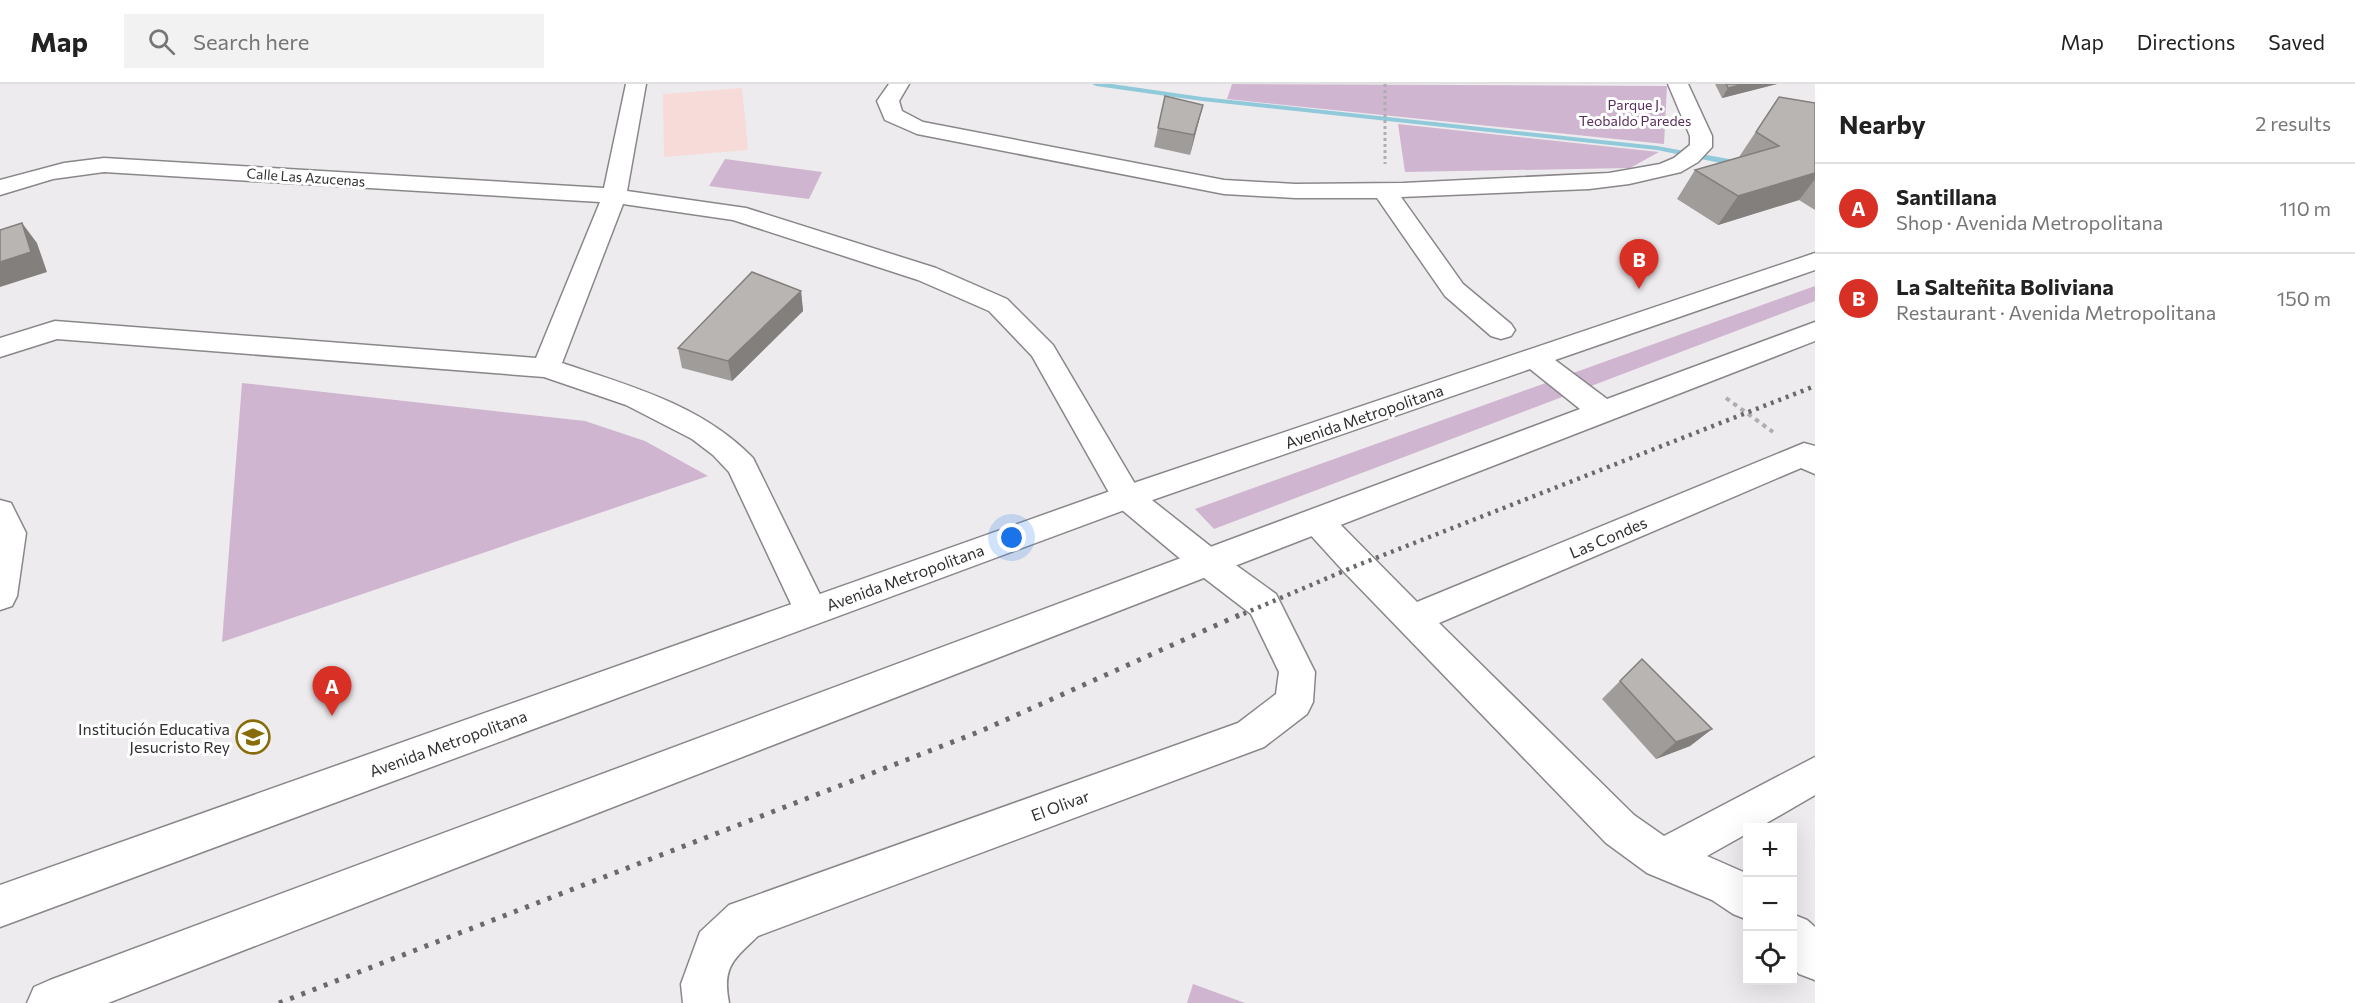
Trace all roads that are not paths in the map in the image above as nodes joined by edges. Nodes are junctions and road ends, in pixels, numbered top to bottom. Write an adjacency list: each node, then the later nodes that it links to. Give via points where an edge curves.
1 (636, 84): 6 (street)
2 (899, 84): 5 (street, via 888,101 893,115 917,127 1224,187 1270,192)
3 (1678, 84): 5 (street, via 1701,136 1701,147 1686,161 1668,169 1618,179)
4 (0, 188): 6 (street, Calle Las Azucenas, via 76,166 104,165)
5 (1385, 192): 8 (street, via 1454,290)
6 (614, 196): 12 (street); 15 (street, Calle Las Azucenas, via 737,213 927,274 998,305 1043,351)
7 (1815, 261): 11 (street, Avenida Metropolitana)
8 (1501, 330)
9 (1815, 331): 13 (street)
10 (0, 348): 12 (street, via 55,330)
11 (1534, 358): 13 (street); 15 (street, Avenida Metropolitana)
12 (546, 368): 20 (street, via 636,398 703,431 724,447 742,466)
13 (1604, 411): 17 (street)
14 (1809, 458): 21 (street, Las Condes)
15 (1127, 497): 18 (street, El Olivar); 20 (street, Avenida Metropolitana)
16 (0, 512): 19 (street, via 10,533)
17 (1317, 521): 18 (street); 21 (street)
18 (1207, 562): 28 (street); 29 (street, El Olivar, via 1264,604 1297,672 1294,702 1251,735 744,920 715,947 703,984)
19 (0, 596)
20 (811, 611): 25 (street, Avenida Metropolitana)
21 (1412, 619): 23 (street, via 1620,828)
22 (1815, 775): 23 (street)
23 (1662, 859): 24 (street, via 1727,885)
24 (1743, 896)
25 (0, 906)
26 (1797, 940): 27 (street)
27 (1815, 958)
28 (50, 1003)
29 (706, 1003)

